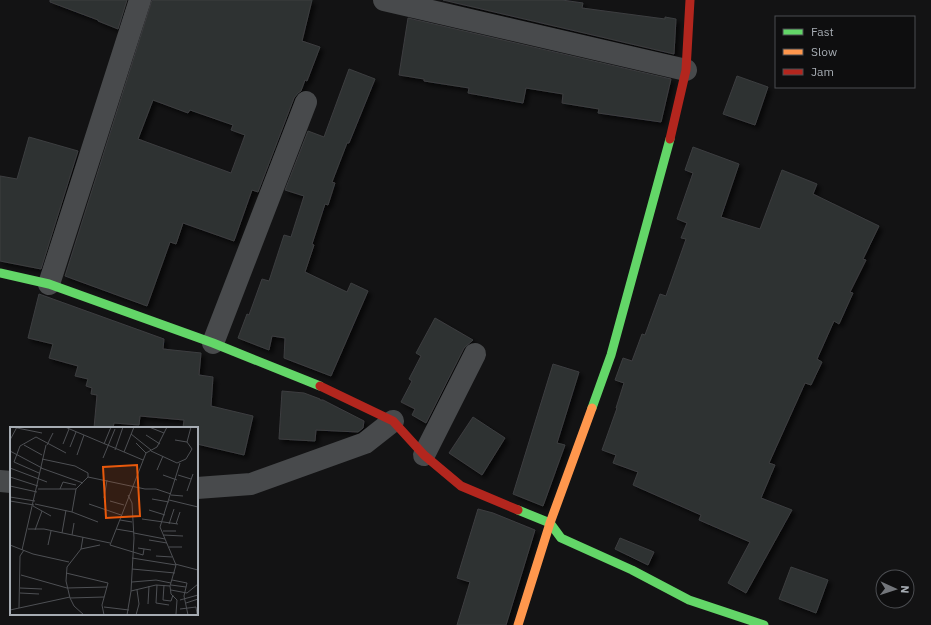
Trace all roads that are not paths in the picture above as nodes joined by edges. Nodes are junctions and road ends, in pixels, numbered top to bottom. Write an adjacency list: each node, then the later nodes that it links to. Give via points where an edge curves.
1 (140, 0): 7 (street)
2 (384, 0): 4 (street)
3 (690, 0): 4 (street)
4 (686, 70): 15 (street, via 664,163 611,355)
5 (306, 102): 8 (street)
6 (0, 273): 7 (street)
7 (49, 284): 8 (street)
8 (213, 342): 10 (street, via 326,388)
9 (476, 354): 11 (street)
10 (392, 421): 11 (street); 14 (street, via 365,443 251,484)
11 (424, 455): 15 (street, via 461,486)
12 (0, 481): 13 (street)
13 (10, 482)
14 (198, 488)
15 (550, 523): 16 (street, via 561,538 632,570 689,600); 17 (street)
16 (749, 623)
17 (518, 625)

